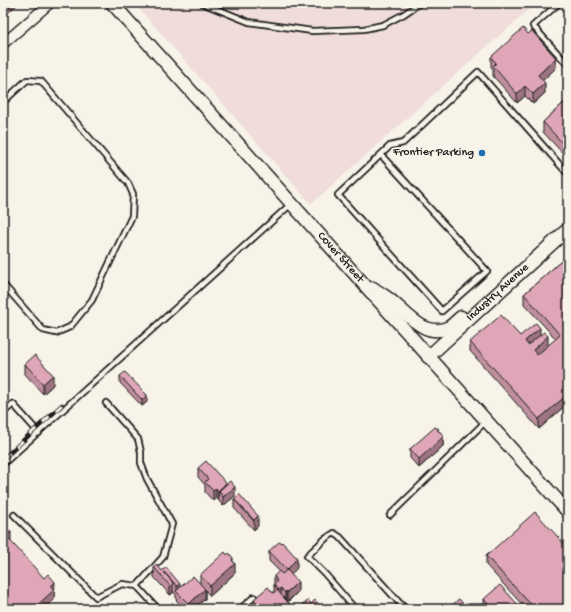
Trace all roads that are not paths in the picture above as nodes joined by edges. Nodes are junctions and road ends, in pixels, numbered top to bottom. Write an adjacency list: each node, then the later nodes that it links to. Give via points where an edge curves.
1 (50, 3): 6 (street)
2 (112, 3): 11 (street, Cover Street)
3 (202, 3): 4 (lane, via 249,22 312,31 364,29 383,25)
4 (420, 3)
5 (559, 3): 7 (lane, via 533,26)
6 (3, 44)
7 (568, 65)
8 (3, 102): 14 (lane, via 27,80 41,81 128,183 133,194 132,216 92,300 70,327 56,333 43,330)
9 (381, 155): 9 (lane, via 338,195 442,311 487,271); 10 (lane, via 390,146 403,143 478,72)
10 (568, 174)
11 (291, 204): 13 (street, Cover Street); 20 (lane)
12 (568, 229): 15 (street, Industry Avenue)
13 (361, 280): 15 (street, via 389,298 421,326 434,330 449,327 485,298); 16 (street, Cover Street)
14 (3, 284)
15 (503, 289): 16 (street, Industry Avenue)
16 (428, 357): 19 (street, Cover Street)
17 (106, 403): 25 (lane, via 138,439 145,474 172,524 163,557)
18 (3, 413): 20 (lane, via 13,404)
19 (486, 421): 22 (street, Cover Street); 24 (lane)
20 (39, 433): 21 (lane)
21 (3, 464)
22 (568, 512)
23 (14, 515): 25 (lane, via 96,597 122,584)
24 (390, 515)
25 (137, 586): 27 (lane)
26 (254, 597): 28 (lane)
27 (158, 609)
28 (240, 609)
29 (355, 609): 30 (lane, via 307,556 334,533)
30 (405, 609)

